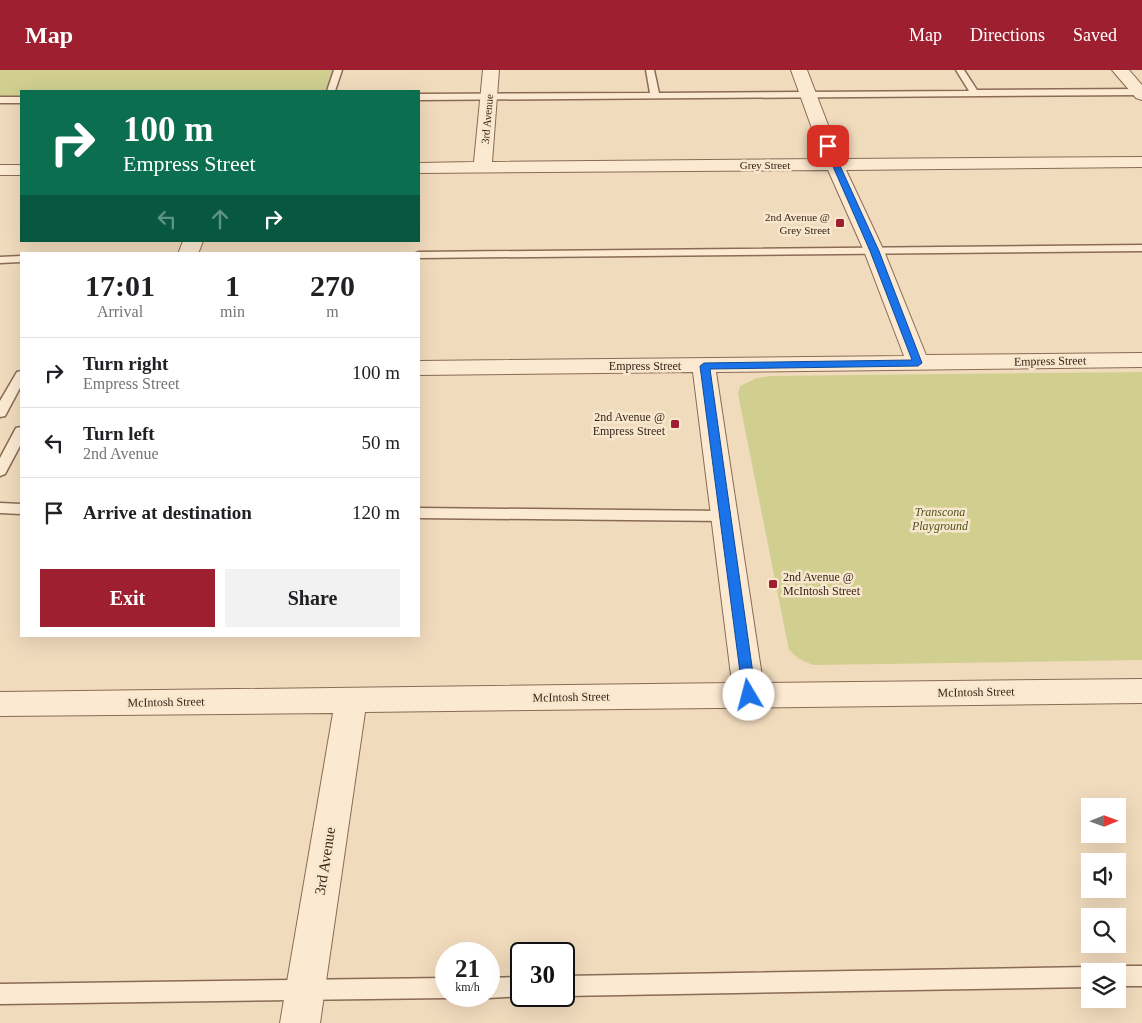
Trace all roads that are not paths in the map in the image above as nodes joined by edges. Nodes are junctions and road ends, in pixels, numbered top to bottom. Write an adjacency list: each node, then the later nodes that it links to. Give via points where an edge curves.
1 (338, 70): 7 (lane)
2 (491, 70): 13 (street, 3rd Avenue)
3 (650, 70): 11 (lane)
4 (798, 70): 9 (street)
5 (960, 70): 8 (lane)
6 (1120, 70): 10 (street)
7 (332, 90)
8 (974, 92): 9 (lane); 10 (lane)
9 (808, 93): 11 (lane); 17 (street)
10 (1141, 93)
11 (655, 94): 13 (lane)
12 (420, 97): 13 (lane)
13 (489, 97): 18 (street, 3rd Avenue)
14 (0, 100): 15 (lane)
15 (20, 100)
16 (1142, 162): 17 (street, Grey Street)
17 (834, 164): 18 (street, Grey Street); 23 (street)
18 (483, 167): 19 (street, Grey Street)
19 (420, 168)
20 (0, 170): 21 (street)
21 (20, 170)
22 (1142, 248): 23 (lane)
23 (874, 251): 24 (lane); 28 (street)
24 (420, 255)
25 (20, 259): 26 (lane)
26 (0, 260)
27 (1142, 360): 28 (street, Empress Street)
28 (918, 363): 29 (street, Empress Street)
29 (704, 366): 30 (street, Empress Street); 38 (street)
30 (420, 368)
31 (20, 377): 32 (lane)
32 (0, 413)
33 (20, 433): 34 (lane)
34 (0, 471)
35 (0, 508): 36 (lane)
36 (20, 509)
37 (420, 512): 38 (lane)
38 (725, 516): 40 (street)
39 (1142, 691): 40 (street, McIntosh Street)
40 (749, 695): 41 (street, McIntosh Street)
41 (351, 700): 42 (street, McIntosh Street); 49 (street, 3rd Avenue)
42 (0, 704)
43 (1081, 976): 46 (lane)
44 (1126, 976): 45 (lane)
45 (1142, 976)
46 (575, 986)
47 (435, 989): 49 (lane)
48 (0, 994): 49 (lane)
49 (302, 1007)

